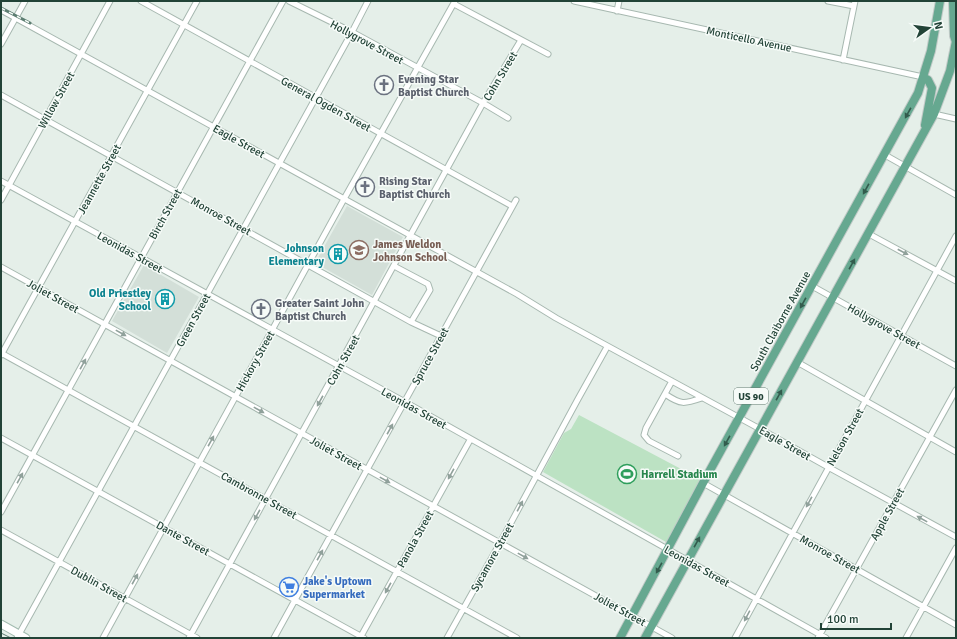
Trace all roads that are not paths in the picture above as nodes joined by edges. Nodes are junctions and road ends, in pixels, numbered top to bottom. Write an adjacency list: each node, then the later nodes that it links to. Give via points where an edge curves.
1 (25, 1): 17 (street)
2 (110, 1): 23 (street, Willow Street)
3 (141, 1): 18 (street, General Ogden Street)
4 (197, 1): 18 (street, Jeannette Street)
5 (283, 1): 26 (street, Birch Street)
6 (289, 1): 19 (street, Hollygrove Street)
7 (368, 1): 19 (street, Green Street)
8 (574, 1): 16 (street, Monticello Avenue)
9 (619, 1): 16 (street)
10 (828, 1): 14 (street)
11 (940, 1): 28 (main road, US 90)
12 (953, 1): 21 (main road)
13 (454, 2): 20 (street); 27 (street, Hickory Street)
14 (855, 4): 25 (street)
15 (1, 10): 17 (street, Eagle Street)
16 (617, 11): 25 (street, Monticello Avenue)
17 (16, 18): 22 (street); 23 (street, Eagle Street)
18 (184, 25): 26 (street, General Ogden Street); 29 (street, Jeannette Street)
19 (352, 32): 27 (street, Hollygrove Street); 31 (street, Green Street)
20 (521, 40): 24 (street); 32 (street, Cohn Street)
21 (956, 42): 33 (main road, US 90, via 950,71)
22 (1, 44)
23 (81, 54): 29 (street, Eagle Street); 36 (street, Willow Street)
24 (548, 54)
25 (843, 60): 28 (street, Monticello Avenue)
26 (250, 62): 31 (street, General Ogden Street); 37 (street, Birch Street)
27 (418, 69): 32 (street, Hollygrove Street); 39 (street, Hickory Street)
28 (924, 78): 38 (main road, via 932,88); 40 (main road, South Claiborne Avenue / US 90, one-way to 40)
29 (148, 91): 37 (street, Eagle Street); 41 (street, Jeannette Street)
30 (1, 95): 36 (street, Monroe Street)
31 (315, 98): 39 (street, General Ogden Street); 42 (street, Green Street)
32 (483, 103): 34 (street, Hollygrove Street); 44 (street, Cohn Street)
33 (934, 114): 35 (street); 38 (main road, US 90)
34 (508, 118)
35 (956, 119)
36 (45, 120): 41 (street, Monroe Street); 46 (street, Willow Street)
37 (213, 127): 42 (street, Eagle Street); 47 (street, Birch Street)
38 (924, 131): 43 (main road, US 90)
39 (381, 134): 44 (street, General Ogden Street); 49 (street, Hickory Street)
40 (885, 155): 43 (street); 65 (main road, South Claiborne Avenue / US 90, one-way to 65)
41 (112, 156): 47 (street, Monroe Street); 53 (street, Jeannette Street)
42 (279, 163): 49 (street, Eagle Street); 54 (street, Green Street)
43 (905, 167): 48 (street); 55 (main road, US 90)
44 (446, 171): 52 (street, General Ogden Street); 56 (street, Cohn Street)
45 (1, 181): 46 (street, Leonidas Street)
46 (9, 185): 50 (street, Willow Street); 53 (street, Leonidas Street)
47 (177, 192): 54 (street, Monroe Street); 58 (street, Birch Street)
48 (956, 195)
49 (344, 199): 56 (street, Eagle Street); 59 (street, Hickory Street)
50 (1, 200)
51 (516, 200): 52 (street, Spruce Street)
52 (512, 206): 63 (street, Spruce Street)
53 (75, 222): 58 (street, Leonidas Street); 66 (street, Jeannette Street)
54 (243, 229): 59 (street, Monroe Street); 67 (street, Green Street)
55 (868, 234): 62 (street, one-way to 62); 68 (main road, US 90, one-way to 55)
56 (410, 236): 60 (street, Cohn Street); 63 (street, Eagle Street)
57 (956, 236): 62 (street, Nelson Street)
58 (141, 258): 67 (street, Leonidas Street); 71 (street, Birch Street)
59 (308, 265): 69 (street, Monroe Street); 72 (street, Hickory Street)
60 (394, 266): 69 (street, Cohn Street); 70 (street, via 430,286)
61 (1, 267): 66 (street, Joliet Street)
62 (937, 270): 64 (street); 74 (street, Nelson Street)
63 (476, 272): 73 (street, Spruce Street); 75 (street, Eagle Street)
64 (956, 281)
65 (812, 286): 68 (street, Hollygrove Street); 89 (main road, South Claiborne Avenue / US 90, one-way to 89)
66 (39, 288): 71 (street, Joliet Street); 76 (street, Jeannette Street)
67 (207, 294): 72 (street, Leonidas Street); 77 (street, Green Street)
68 (833, 298): 74 (street, Hollygrove Street); 78 (main road, US 90)
69 (375, 302): 70 (street, Monroe Street); 80 (street, Cohn Street)
70 (412, 322): 73 (street, Monroe Street)
71 (104, 324): 77 (street, Joliet Street, one-way to 77); 82 (street, Birch Street, one-way to 71)
72 (272, 330): 80 (street, Leonidas Street); 85 (street, Hickory Street)
73 (441, 336): 88 (street, Spruce Street)
74 (901, 336): 79 (street, Hollygrove Street); 87 (street, Nelson Street)
75 (607, 347): 81 (street, Eagle Street); 102 (street, Sycamore Street)
76 (1, 354): 82 (street, Cambronne Street)
77 (170, 361): 85 (street, Joliet Street); 90 (street, Green Street)
78 (797, 362): 87 (street); 91 (main road, US 90, one-way to 78)
79 (956, 366)
80 (339, 367): 88 (street, Leonidas Street); 92 (street, Cohn Street, one-way to 92)
81 (672, 381): 84 (street); 86 (street, Eagle Street)
82 (68, 390): 90 (street, Cambronne Street); 97 (street, Birch Street)
83 (956, 390): 93 (street, Apple Street)
84 (665, 394): 86 (street, via 681,403); 98 (street, via 644,435 649,441)
85 (236, 397): 92 (street, Joliet Street, one-way to 92); 99 (street, Hickory Street, one-way to 85)
86 (702, 398): 89 (street, Eagle Street)
87 (865, 401): 93 (street); 100 (street, Nelson Street)
88 (404, 402): 95 (street, Leonidas Street); 101 (street, Spruce Street, one-way to 88)
89 (740, 417): 91 (street, Eagle Street); 103 (main road, South Claiborne Avenue / US 90, one-way to 103)
90 (134, 426): 99 (street, Cambronne Street); 104 (street, Green Street)
91 (760, 429): 100 (street, Eagle Street); 105 (main road, US 90)
92 (302, 434): 101 (street, Joliet Street); 106 (street, Cohn Street)
93 (930, 437): 96 (street); 107 (street, Apple Street)
94 (1, 438): 97 (street, Dante Street)
95 (470, 440): 102 (street, Leonidas Street); 108 (street, Panola Street, one-way to 108)
96 (956, 452)
97 (32, 455): 104 (street, Dante Street); 109 (street, Birch Street, one-way to 97)
98 (678, 456)
99 (200, 462): 106 (street, Cambronne Street); 110 (street, Hickory Street)
100 (828, 468): 107 (street, Eagle Street); 112 (street, Nelson Street, one-way to 112)
101 (367, 470): 108 (street, Joliet Street, one-way to 108); 113 (street, Spruce Street)
102 (536, 476): 115 (street, Sycamore Street, one-way to 102); 117 (street, Leonidas Street)
103 (704, 483): 105 (street, Monroe Street); 117 (main road, South Claiborne Avenue / US 90)
104 (98, 492): 110 (street, Dante Street); 119 (street, Green Street)
105 (724, 494): 112 (street, Monroe Street); 118 (main road, US 90, one-way to 105)
106 (266, 499): 113 (street, Cambronne Street); 120 (street, Cohn Street, one-way to 120)
107 (894, 503): 114 (street, Eagle Street, one-way to 107); 121 (street, Apple Street)
108 (433, 506): 115 (street, Joliet Street); 122 (street, Panola Street)
109 (1, 512)
110 (164, 528): 120 (street, Dante Street); 123 (street, Hickory Street, one-way to 110)
111 (1, 530): 119 (street, Dublin Street)
112 (792, 533): 121 (street, Monroe Street); 124 (street, Nelson Street)
113 (331, 535): 122 (street, Cambronne Street); 125 (street, Spruce Street, one-way to 113)
114 (956, 538)
115 (500, 544): 127 (street, Sycamore Street); 128 (street, Joliet Street, one-way to 128)
116 (956, 548): 126 (street)
117 (668, 550): 118 (street, Leonidas Street); 128 (main road, South Claiborne Avenue / US 90, one-way to 128)
118 (687, 561): 124 (street, Leonidas Street); 131 (main road, US 90)
119 (59, 562): 123 (street, Dublin Street); 132 (street, Green Street)
120 (230, 564): 125 (street, Dante Street); 133 (street, Cohn Street)
121 (858, 569): 126 (street, Monroe Street); 134 (street, Apple Street)
122 (397, 571): 127 (street, Cambronne Street); 135 (street, Panola Street, one-way to 135)
123 (125, 598): 133 (street, Dublin Street); 137 (street, Hickory Street)
124 (756, 598): 134 (street, Leonidas Street); 145 (street, Nelson Street, one-way to 145)
125 (295, 600): 135 (street, Dante Street); 139 (street, Spruce Street)
126 (924, 607): 130 (street, Monroe Street); 147 (street)
127 (463, 608): 140 (street, Sycamore Street); 141 (street, Cambronne Street)
128 (632, 616): 131 (street, Joliet Street); 142 (main road, South Claiborne Avenue / US 90)
129 (1, 624): 132 (main road)
130 (956, 625)
131 (651, 626): 143 (main road, US 90); 144 (street, Joliet Street)
132 (18, 636): 136 (main road)
133 (190, 636): 138 (street, Dublin Street)
134 (819, 636): 146 (street, Leonidas Street)
135 (362, 637)
136 (26, 638)
137 (103, 638)
138 (197, 638)
139 (274, 638)
140 (447, 638)
141 (517, 638)
142 (620, 638)
143 (645, 638)
144 (672, 638)
145 (735, 638)
146 (826, 638)
147 (906, 638)

